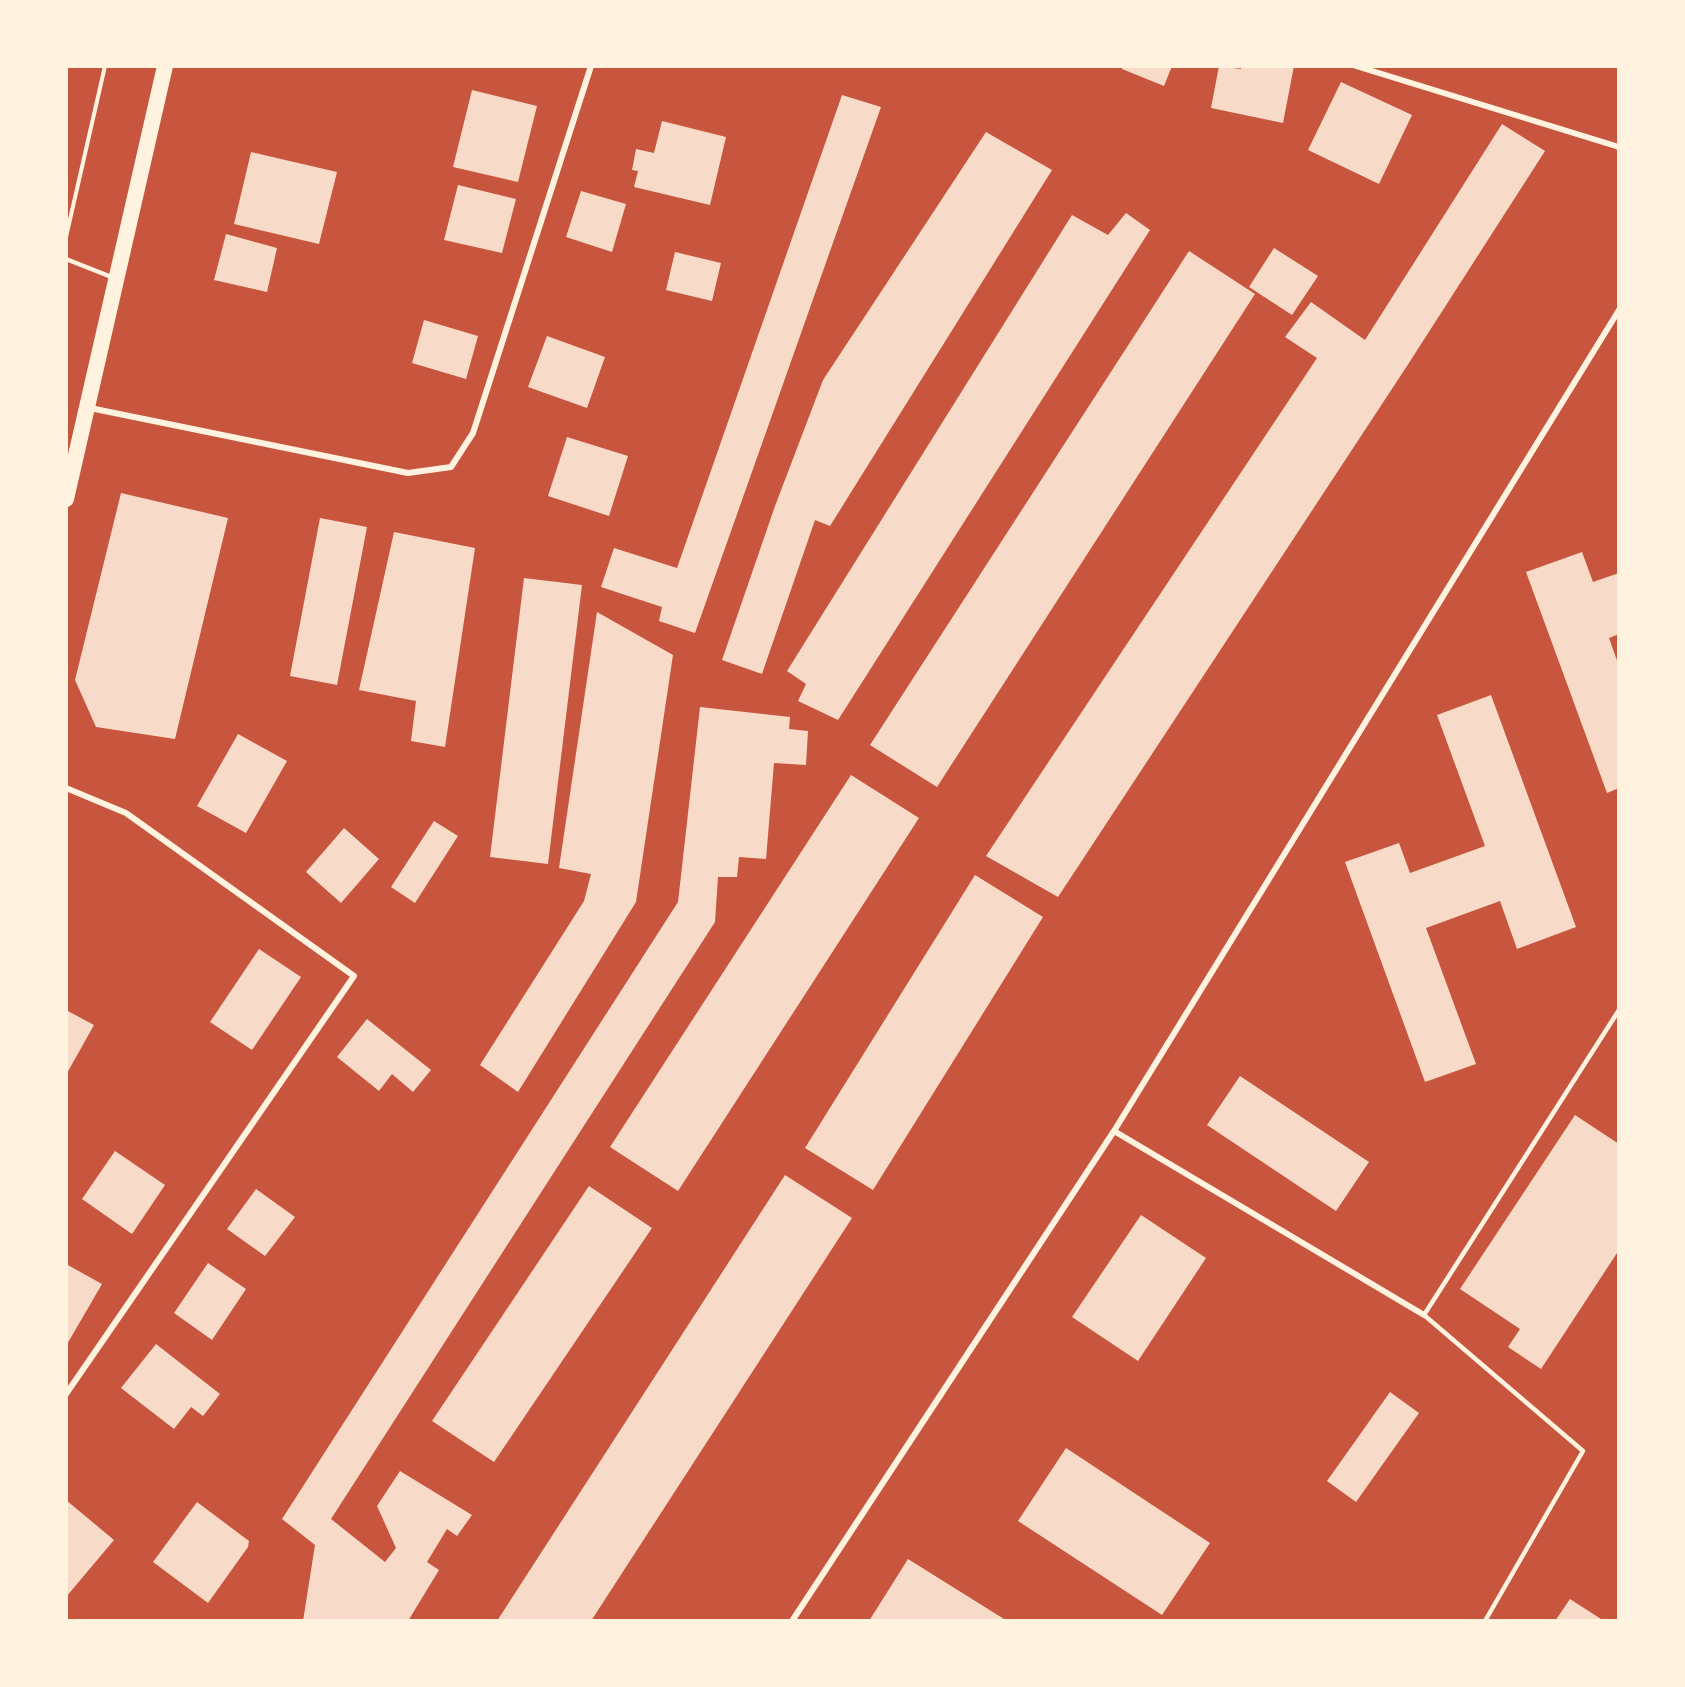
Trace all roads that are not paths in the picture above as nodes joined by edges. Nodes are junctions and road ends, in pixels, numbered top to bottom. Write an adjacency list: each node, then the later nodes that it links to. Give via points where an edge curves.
1 (165, 66): 6 (highway)
2 (591, 66): 8 (street, via 473,432 451,467 408,473)
3 (1356, 66): 4 (street)
4 (1619, 147)
5 (66, 259): 6 (lane)
6 (117, 279): 8 (highway)
7 (1619, 310): 12 (street)
8 (88, 407): 9 (highway)
9 (66, 499)
10 (66, 788): 14 (street, via 126,813 354,976)
11 (1619, 1010): 13 (lane)
12 (1114, 1131): 13 (street); 15 (street)
13 (1424, 1315): 16 (lane, via 1583,1451)
14 (66, 1394)
15 (792, 1621)
16 (1485, 1621)

